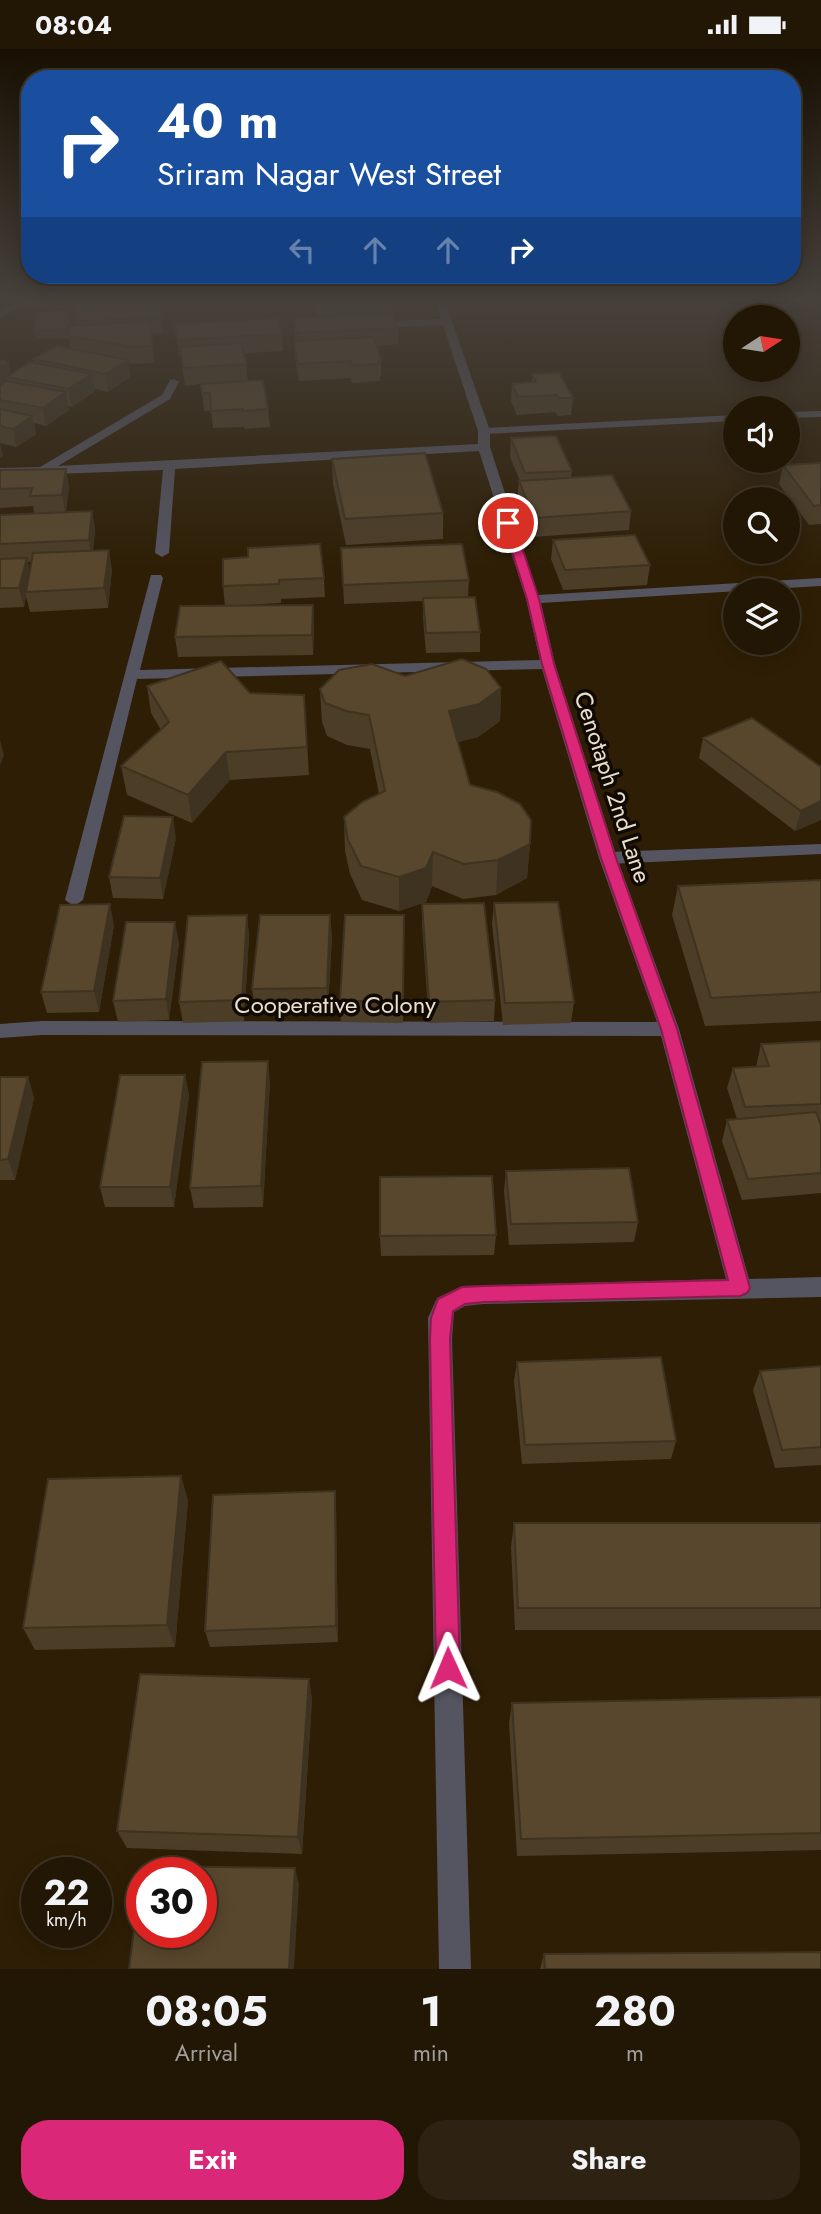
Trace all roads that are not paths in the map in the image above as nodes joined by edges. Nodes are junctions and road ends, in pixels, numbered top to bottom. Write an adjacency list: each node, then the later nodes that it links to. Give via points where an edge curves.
1 (169, 391): 8 (street, via 166,397)
2 (469, 391): 6 (street, Cenotaph 2nd Lane)
3 (821, 414): 4 (street)
4 (800, 415)
5 (723, 419): 6 (street)
6 (484, 439): 7 (street); 13 (street, Cenotaph 2nd Lane)
7 (169, 465): 8 (street); 10 (street)
8 (42, 471): 9 (street)
9 (0, 472)
10 (162, 553)
11 (156, 578): 15 (street)
12 (821, 582): 13 (street)
13 (533, 599): 14 (street, Cenotaph 2nd Lane)
14 (548, 664): 15 (street); 17 (street, Cenotaph 2nd Lane)
15 (131, 675): 18 (street)
16 (821, 849): 17 (street)
17 (608, 858): 19 (street, Cenotaph 2nd Lane)
18 (74, 900)
19 (669, 1029): 20 (street, Cooperative Colony); 22 (street, Cenotaph 2nd Lane)
20 (0, 1031)
21 (821, 1287): 22 (street)
22 (740, 1288): 23 (street, via 484,1294 462,1296 445,1305 440,1339)
23 (455, 1969)

